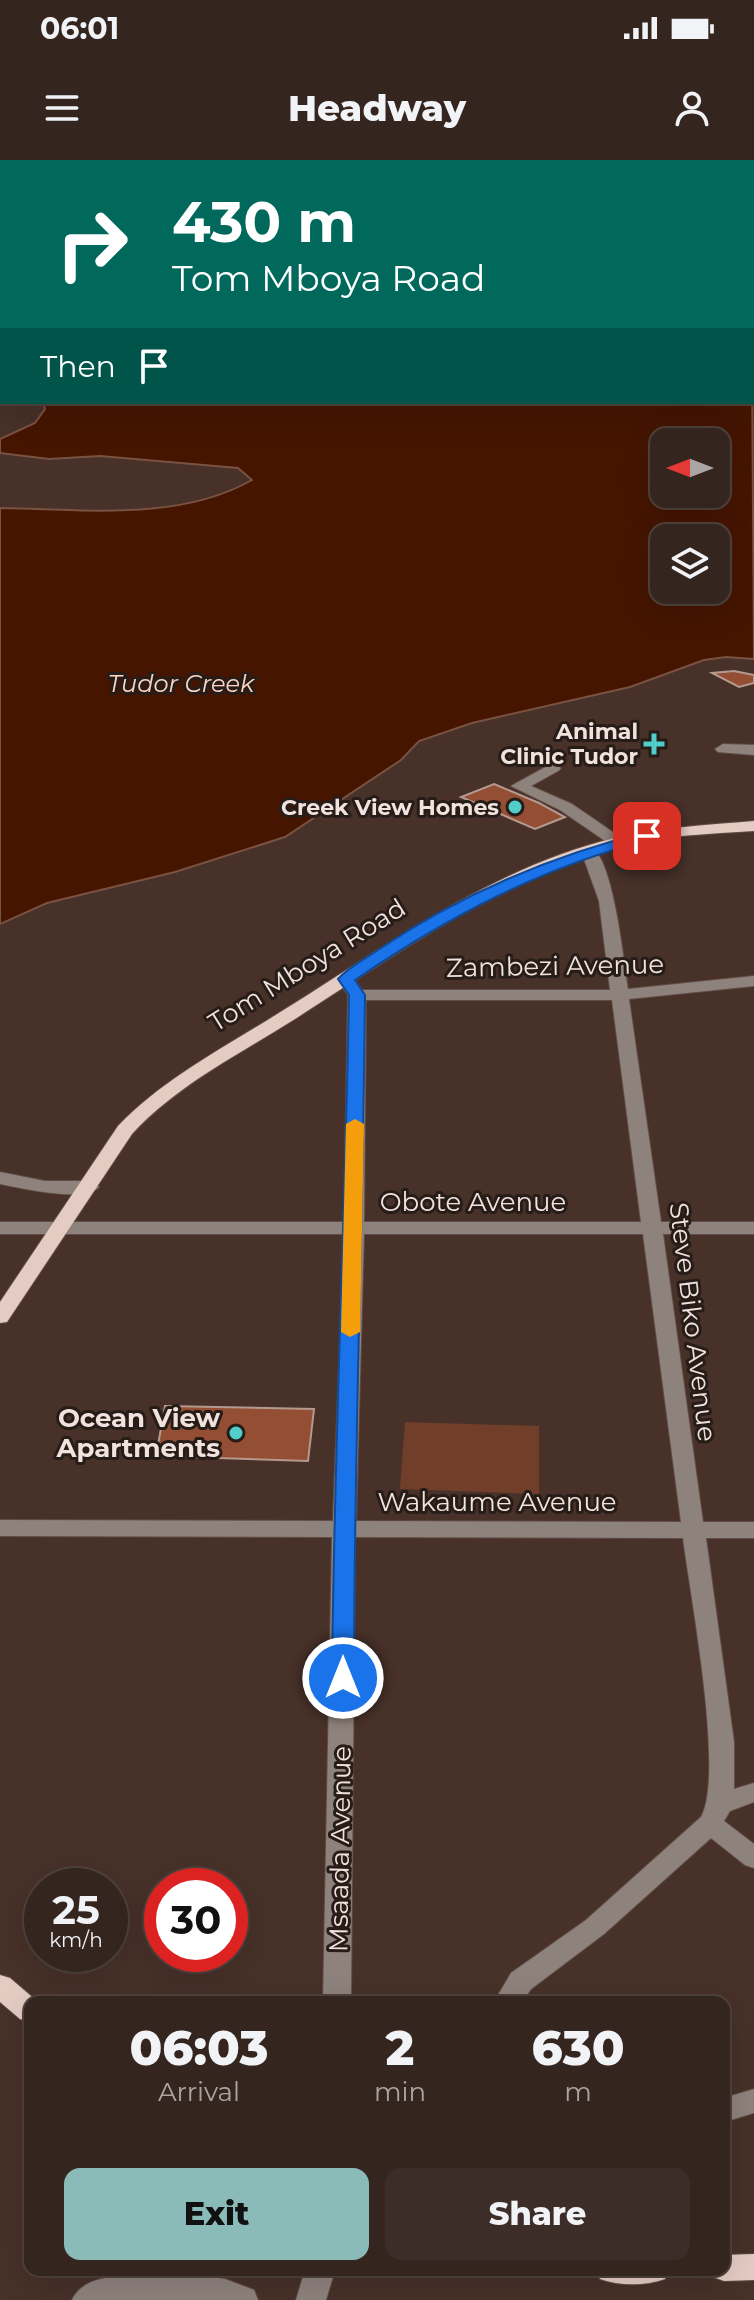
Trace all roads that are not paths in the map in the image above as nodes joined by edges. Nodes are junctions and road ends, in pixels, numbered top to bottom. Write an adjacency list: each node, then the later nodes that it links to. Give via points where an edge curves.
1 (723, 749): 2 (street)
2 (754, 750)
3 (553, 768): 5 (street, via 519,786 566,807)
4 (754, 826): 5 (main road, Tom Mboya Road)
5 (617, 842): 6 (main road, Tom Mboya Road)
6 (589, 851): 8 (main road, Tom Mboya Road, via 416,931); 9 (street, Steve Biko Avenue, via 607,901)
7 (754, 981): 9 (street, Zambezi Avenue)
8 (352, 987): 9 (street, Zambezi Avenue); 11 (main road, Tom Mboya Road, via 178,1085 125,1130); 14 (street, Msaada Avenue)
9 (620, 995): 12 (street, Steve Biko Avenue)
10 (0, 1178): 11 (street, via 45,1187)
11 (89, 1187): 16 (main road, Tom Mboya Road)
12 (654, 1227): 14 (street, Obote Avenue); 15 (street, Obote Avenue); 21 (street, Steve Biko Avenue)
13 (0, 1228): 16 (street, Obote Avenue)
14 (354, 1228): 16 (street, Obote Avenue); 19 (street, Msaada Avenue)
15 (754, 1228)
16 (60, 1230): 17 (main road, Tom Mboya Road)
17 (0, 1317)
18 (0, 1528): 19 (street, Wakaume Avenue)
19 (344, 1530): 21 (street, Wakaume Avenue); 26 (street, Msaada Avenue)
20 (754, 1530): 21 (street, Wakaume Avenue)
21 (692, 1531): 23 (street, Steve Biko Avenue, via 722,1742)
22 (754, 1792): 23 (street)
23 (715, 1814): 24 (street); 27 (street, via 595,1927 521,1981)
24 (754, 1858)
25 (0, 1986): 28 (main road)
26 (337, 1996)
27 (512, 1996)
28 (24, 2006)
29 (754, 2101): 30 (street)
30 (730, 2108)
31 (754, 2267): 32 (main road)
32 (730, 2268)
33 (318, 2276): 36 (street)
34 (87, 2300): 35 (street, via 105,2290 176,2285)
35 (243, 2300)
36 (311, 2300)

